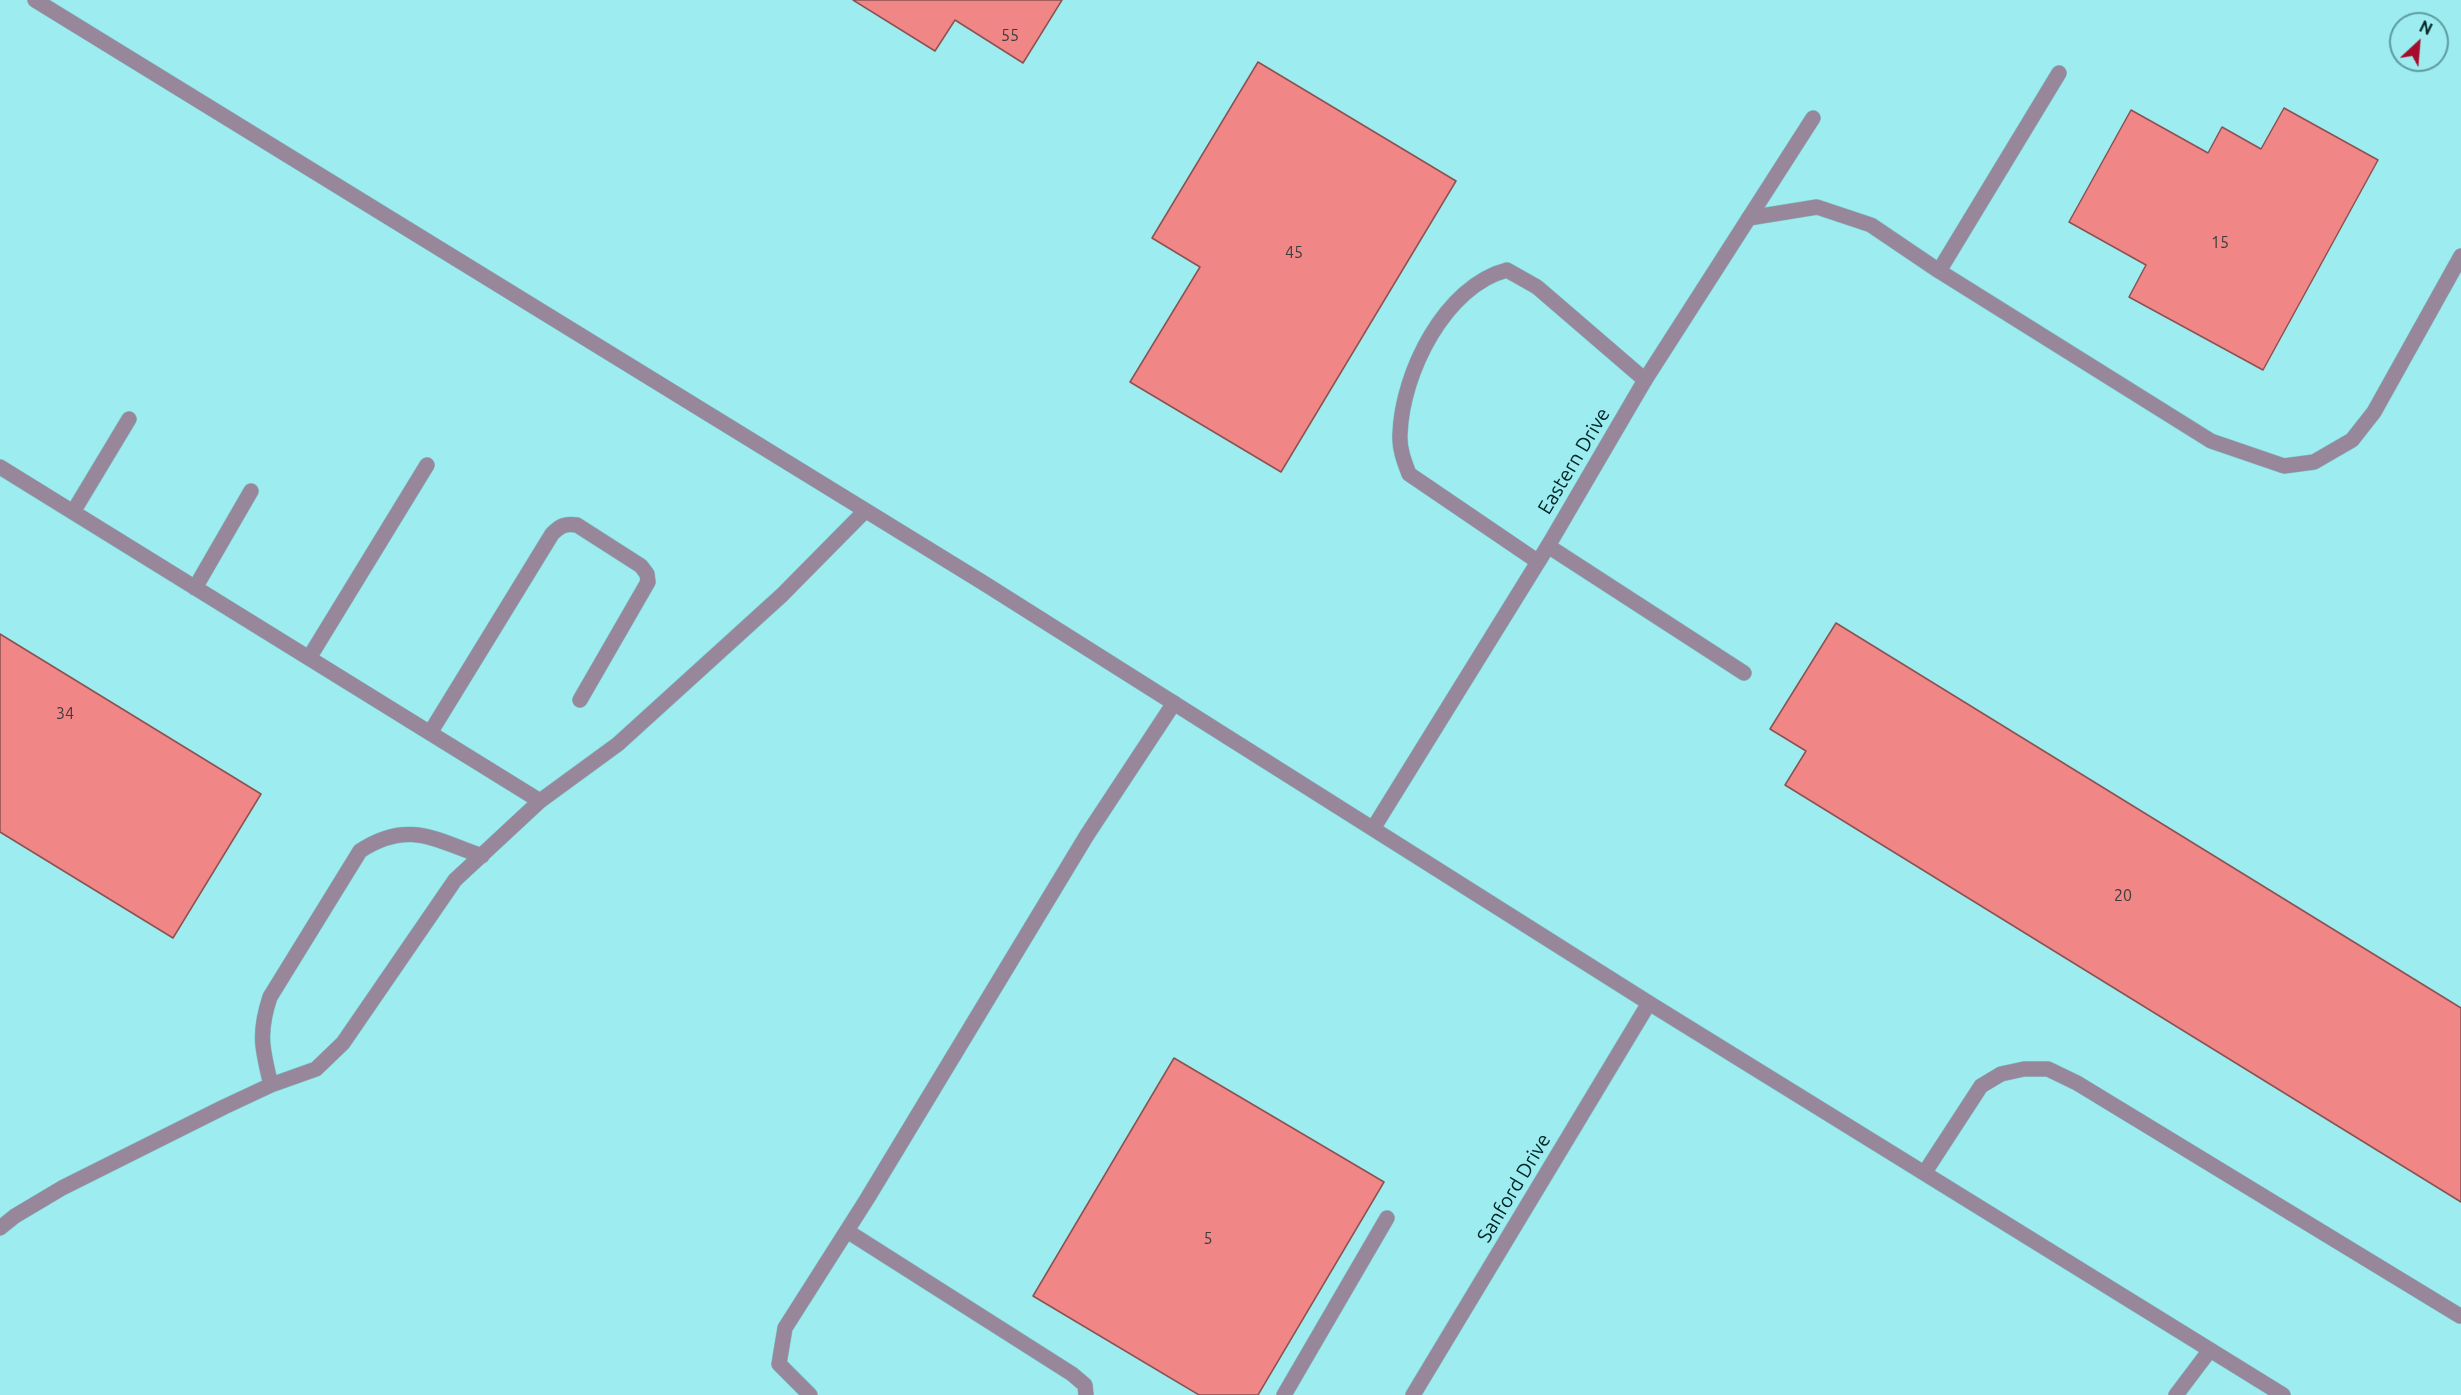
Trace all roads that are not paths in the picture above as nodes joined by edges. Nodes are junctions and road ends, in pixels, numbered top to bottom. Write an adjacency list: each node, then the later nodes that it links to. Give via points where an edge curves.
1 (35, 0): 12 (street)
2 (2059, 73): 6 (street)
3 (1813, 118): 4 (street, Eastern Drive)
4 (1749, 218): 6 (street, via 1817,207 1871,225); 7 (street, Eastern Drive)
5 (2461, 256): 6 (street, via 2374,412 2352,440 2314,462 2284,466 2211,441)
6 (1939, 271)
7 (1646, 380): 14 (street, Eastern Drive); 15 (street, via 1537,287 1507,270 1489,274 1464,292 1443,316 1416,368 1403,408 1402,457 1409,474)
8 (129, 419): 13 (street)
9 (427, 465): 17 (street)
10 (0, 467): 13 (street)
11 (251, 491): 16 (street)
12 (865, 511): 20 (street); 22 (street, via 782,595 618,744)
13 (73, 512): 16 (street)
14 (1548, 546): 15 (street, Eastern Drive); 18 (street)
15 (1537, 561): 23 (street, Eastern Drive)
16 (195, 588): 17 (street)
17 (309, 658): 21 (street)
18 (1744, 673)
19 (580, 700): 21 (street, via 648,582 640,566 577,525 569,524 552,534)
20 (1174, 703): 23 (street); 30 (street, via 1087,836)
21 (430, 733): 22 (street)
22 (540, 801): 24 (street)
23 (1374, 827): 25 (street)
24 (482, 855): 26 (street, via 455,880 343,1043 316,1069); 26 (street, via 419,834 398,833 360,851 270,997 262,1021 262,1049)
25 (1649, 1003): 27 (street); 36 (street, Sanford Drive)
26 (271, 1085): 29 (street, via 62,1188)
27 (1925, 1172): 31 (street, via 1981,1086 2001,1074 2048,1069); 32 (street)
28 (1387, 1218): 35 (street)
29 (0, 1228)
30 (847, 1231): 33 (street, via 785,1328 779,1364); 34 (street, via 1072,1374 1085,1385)
31 (2460, 1316)
32 (2210, 1350): 37 (street); 38 (street)
33 (810, 1395)
34 (1086, 1395)
35 (1284, 1395)
36 (1413, 1395)
37 (2176, 1395)
38 (2283, 1395)

